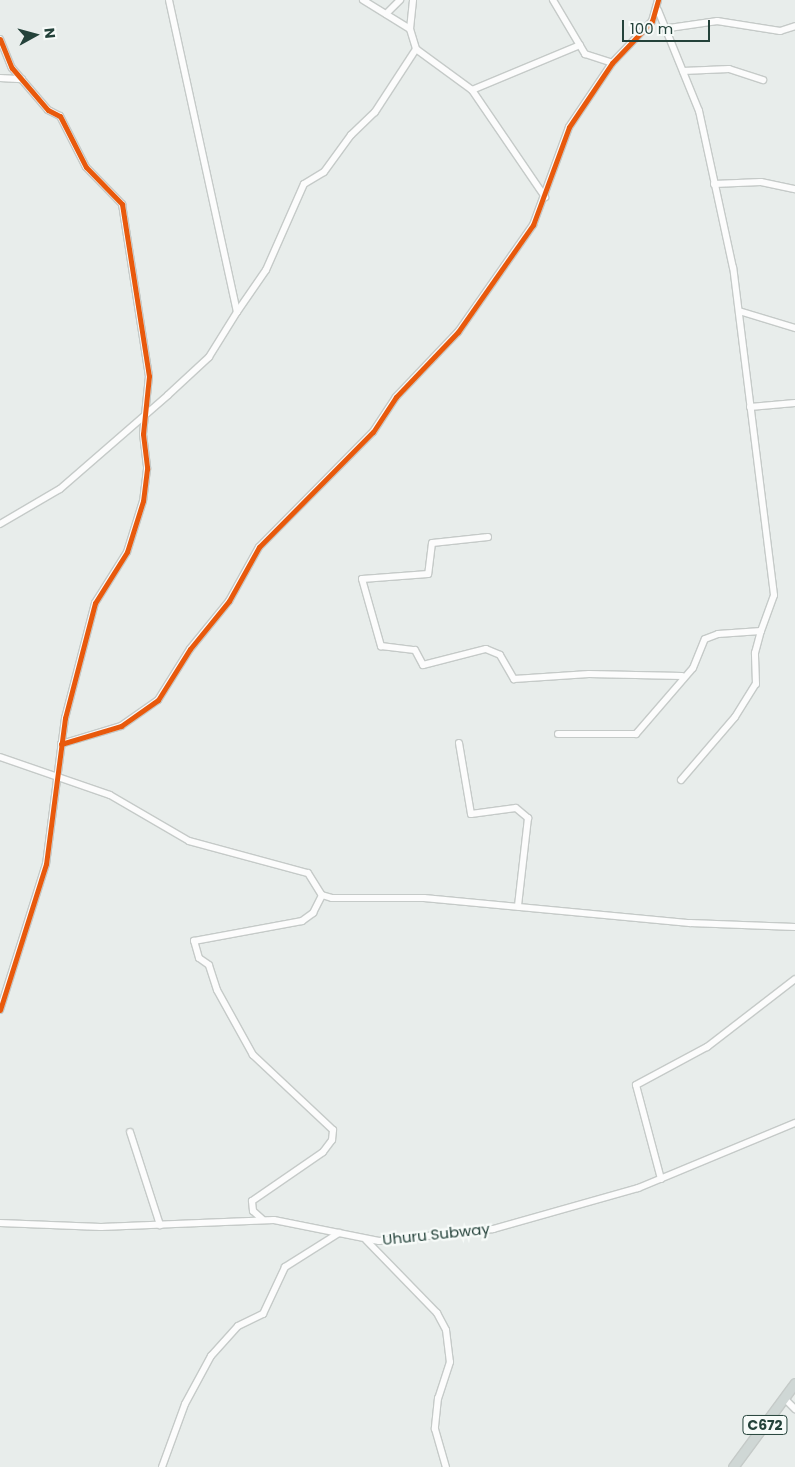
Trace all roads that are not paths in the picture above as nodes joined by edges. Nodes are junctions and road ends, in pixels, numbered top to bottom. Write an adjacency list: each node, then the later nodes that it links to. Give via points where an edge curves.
1 (169, 0): 27 (street)
2 (363, 0): 8 (street)
3 (400, 0): 8 (street)
4 (413, 0): 13 (street)
5 (553, 0): 15 (street)
6 (658, 0): 7 (street)
7 (658, 10): 9 (street); 10 (street)
8 (386, 14): 13 (street)
9 (664, 18): 10 (street, via 657,16); 12 (street)
10 (652, 21): 17 (street)
11 (795, 26): 12 (street, via 780,31 717,22)
12 (669, 28): 18 (street)
13 (410, 30): 16 (street)
14 (0, 40): 20 (street, via 12,68)
15 (580, 45): 17 (street, via 594,61); 22 (street)
16 (416, 49): 22 (street); 27 (street, via 376,112 351,135 327,168 304,184 282,241)
17 (612, 63): 25 (street, via 566,132)
18 (683, 71): 21 (street, via 729,69); 23 (street, via 699,111)
19 (0, 78): 20 (street)
20 (23, 79): 31 (street, via 48,110 60,116 86,167 122,204 149,376)
21 (763, 80)
22 (472, 90): 25 (street)
23 (714, 184): 24 (street, via 760,182); 26 (street)
24 (795, 190)
25 (546, 197): 38 (street, via 527,235 453,338 396,397 373,432 259,547 234,592 182,659 162,695 121,726)
26 (739, 311): 28 (street); 30 (street)
27 (237, 312): 31 (street, via 209,357)
28 (795, 328)
29 (795, 404): 30 (street)
30 (750, 407): 34 (street, via 775,582)
31 (146, 414): 32 (street, via 60,489); 38 (street, via 143,501 127,552 96,598)
32 (0, 524)
33 (488, 537): 35 (street, via 432,542 428,574 362,579 381,646 416,650 423,665 486,649 500,655 514,679 589,674)
34 (761, 631): 35 (street, via 708,636 693,668); 40 (street, via 755,653 756,684 735,717)
35 (682, 676): 36 (street, via 665,703 636,734)
36 (558, 734)
37 (459, 742): 43 (street, via 471,814 499,807 516,808 528,818)
38 (61, 744): 41 (street)
39 (0, 757): 41 (street)
40 (681, 780)
41 (59, 781): 42 (street, via 110,795 196,844 308,873); 46 (street, via 46,864)
42 (322, 894): 43 (street, via 355,900 424,898); 50 (street, via 313,913 302,921 194,941 199,958 209,965 217,990 254,1055 333,1130 332,1140 323,1152 252,1201 254,1214)
43 (518, 906): 44 (street, via 690,923)
44 (795, 927)
45 (795, 979): 49 (street, via 707,1047 636,1085)
46 (0, 1010)
47 (795, 1123): 49 (street, Uhuru Subway)
48 (130, 1132): 52 (street)
49 (661, 1179): 54 (street, Uhuru Subway, via 515,1225 399,1240)
50 (263, 1220): 52 (street, Uhuru Subway); 53 (street, Uhuru Subway)
51 (0, 1223): 52 (street, Uhuru Subway)
52 (160, 1224)
53 (339, 1233): 54 (street, Uhuru Subway); 58 (street, via 285,1267 263,1314 238,1326 211,1356 185,1404)
54 (365, 1239): 59 (street, via 438,1313 446,1330 450,1362 436,1407 435,1429)
55 (795, 1383): 56 (main road, C672)
56 (784, 1398): 57 (street); 60 (main road, C672)
57 (795, 1409)
58 (162, 1467)
59 (446, 1467)
60 (733, 1467)

